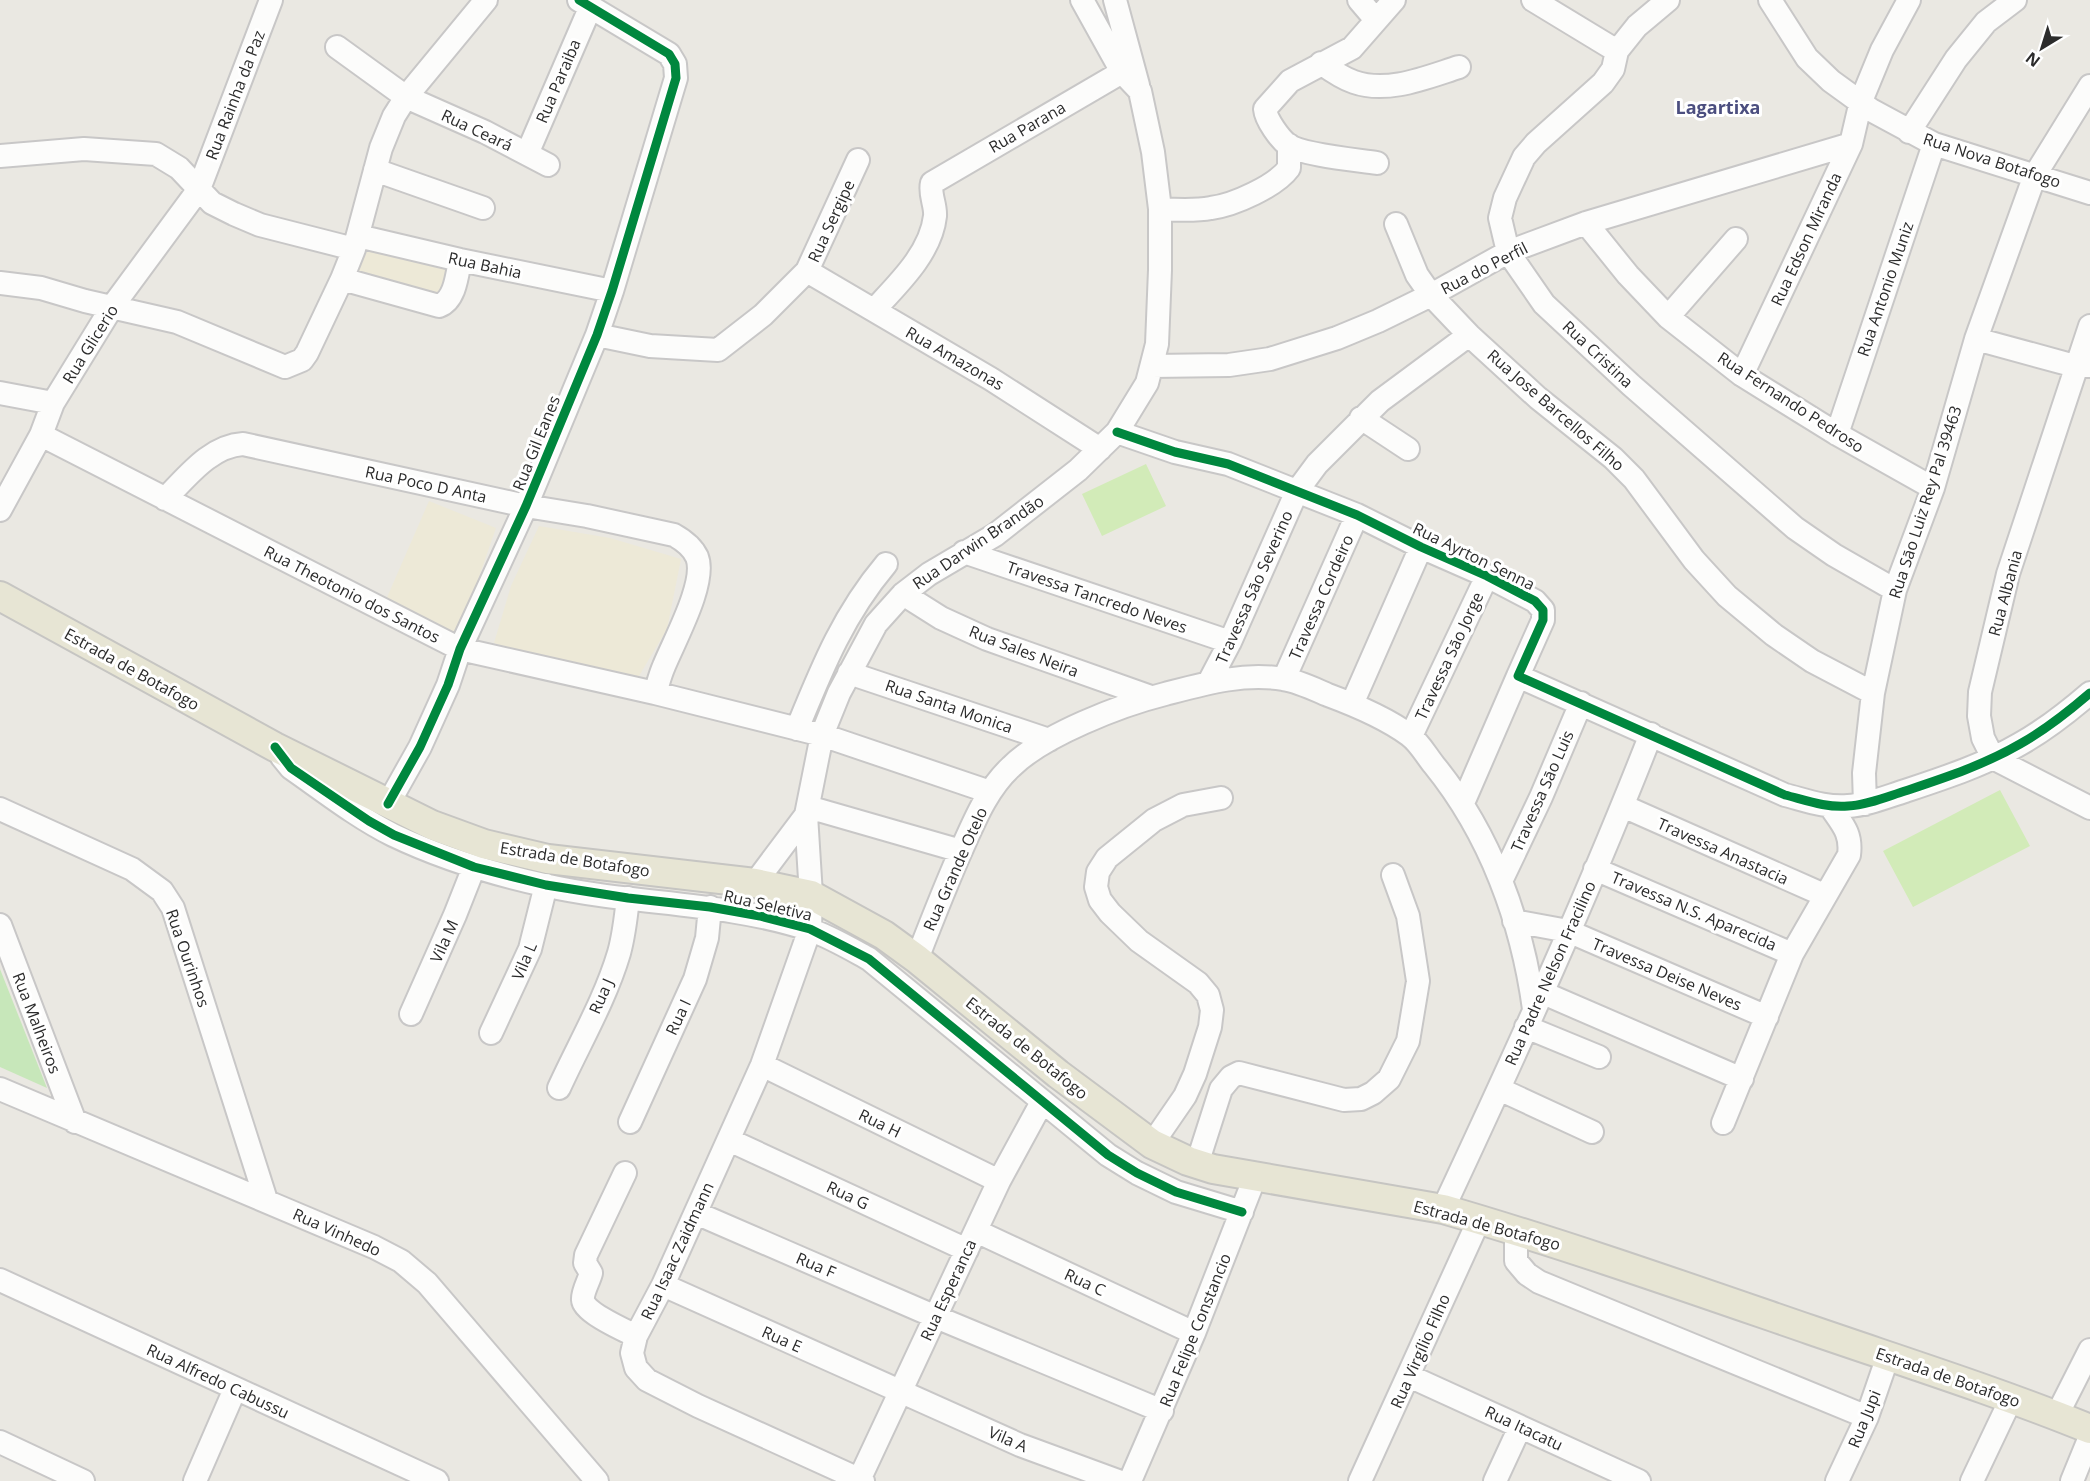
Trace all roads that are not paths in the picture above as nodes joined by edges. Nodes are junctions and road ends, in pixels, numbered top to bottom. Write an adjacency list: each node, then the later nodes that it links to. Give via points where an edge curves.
1 (272, 0): 34 (street, Rua Rainha da Paz)
2 (486, 0): 21 (street)
3 (1082, 0): 18 (street)
4 (1114, 0): 20 (street, Rua Darwin Brandão)
5 (1359, 0): 13 (street)
6 (1394, 0): 13 (street)
7 (1533, 0): 15 (street)
8 (1668, 0): 15 (street, Rua Cristina, via 1637,26)
9 (1770, 0): 22 (street, Rua Nova Botafogo, via 1807,58 1831,81)
10 (1909, 0): 22 (street, Rua Edson Miranda)
11 (2015, 0): 23 (street, via 1986,22 1956,59)
12 (585, 4): 27 (street, Rua Paraiba); 47 (street, Rua Gil Eanes, via 669,54 675,64 676,78)
13 (1376, 20): 16 (street, via 1352,48)
14 (337, 47): 21 (street, Rua Ceará)
15 (1617, 51): 42 (street, Rua Cristina, via 1613,69 1603,83 1524,157 1500,218)
16 (1321, 63): 17 (street, via 1356,83 1377,85 1408,83); 26 (street, via 1290,81 1265,109 1266,118)
17 (1460, 67)
18 (1122, 72): 20 (street); 50 (street, Rua Parana, via 932,183 935,215 924,247)
19 (2090, 86): 33 (street, Rua Sāo Luiz Rey Pal 39463)
20 (1140, 91): 37 (street, Rua Darwin Brandão)
21 (406, 97): 27 (street, Rua Ceará); 32 (street, via 386,131)
22 (1861, 101): 23 (street, Rua Nova Botafogo); 24 (street, Rua Edson Miranda)
23 (1909, 132): 25 (street, Rua Nova Botafogo)
24 (1851, 144): 38 (street, Rua do Perfil); 58 (street, Rua Edson Miranda)
25 (1934, 144): 33 (street, Rua Nova Botafogo); 63 (street, Rua Antonio Muniz)
26 (1288, 145): 30 (street); 37 (street, via 1289,168 1268,186 1212,208)
27 (526, 154): 31 (street, Rua Ceará)
28 (0, 156): 34 (street, Rua Bahia, via 84,148 156,154 179,168)
29 (858, 160): 44 (street, Rua Sergipe)
30 (1377, 163)
31 (548, 165)
32 (375, 170): 36 (street); 41 (street)
33 (2035, 176): 35 (street, Rua Nova Botafogo); 55 (street, Rua Sāo Luiz Rey Pal 39463)
34 (199, 189): 41 (street, Rua Bahia, via 212,202 244,219); 49 (street, Rua Glicerio)
35 (2090, 193)
36 (483, 208)
37 (1160, 209): 56 (street, Rua Darwin Brandão, via 1157,344)
38 (1586, 223): 42 (street, Rua do Perfil); 51 (street, Rua Fernando Pedroso)
39 (1396, 224): 48 (street, Rua Jose Barcellos Filho, via 1417,275)
40 (1736, 240): 51 (street)
41 (356, 242): 43 (street, Rua Bahia); 45 (street)
42 (1508, 252): 48 (street, Rua do Perfil); 77 (street, Rua Cristina, via 1544,304 1631,385 1795,528)
43 (460, 260): 45 (street, via 451,296 439,306); 47 (street, Rua Bahia)
44 (807, 271): 50 (street, Rua Amazonas); 53 (street, Rua Sergipe, via 763,315 718,350 650,346)
45 (342, 279): 49 (street, via 302,360 285,367 177,322)
46 (0, 283): 49 (street, via 41,288)
47 (612, 291): 53 (street, Rua Gil Eanes)
48 (1431, 295): 54 (street, Rua Jose Barcellos Filho); 56 (street, Rua do Perfil, via 1337,338 1270,358 1229,365)
49 (112, 307): 60 (street, Rua Glicerio)
50 (874, 310): 65 (street, Rua Amazonas, via 1010,390)
51 (1668, 317): 58 (street, Rua Fernando Pedroso)
52 (2090, 326): 57 (street, Rua Albania)
53 (597, 335): 70 (street, Rua Gil Eanes)
54 (1469, 335): 61 (street, Travessa Sāo Severino); 87 (street, Rua Jose Barcellos Filho, via 1634,479 1694,560 1727,596 1812,661)
55 (1976, 339): 57 (street); 67 (street, Rua Sāo Luiz Rey Pal 39463)
56 (1152, 366): 62 (street, Rua Darwin Brandão, via 1147,383)
57 (2083, 366): 98 (street, Rua Albania, via 2008,574 1980,692 1983,738)
58 (1742, 375): 63 (street, Rua Fernando Pedroso)
59 (0, 393): 60 (street)
60 (53, 404): 64 (street, Rua Glicerio)
61 (1361, 418): 66 (street); 68 (street, Travessa Sāo Severino)
62 (1118, 432): 65 (street, Rua Darwin Brandão); 68 (street, Rua Ayrton Senna, via 1175,452 1228,464)
63 (1837, 434): 67 (street, Rua Fernando Pedroso)
64 (41, 435): 69 (street, Rua Theotonio dos Santos); 71 (street, Rua Glicerio)
65 (1100, 449): 74 (street, Rua Darwin Brandão, via 995,535)
66 (1408, 449)
67 (1933, 488): 77 (street, Rua Sāo Luiz Rey Pal 39463)
68 (1297, 491): 72 (street, Rua Ayrton Senna); 80 (street, Travessa Sāo Severino)
69 (165, 499): 70 (street, Rua Poco D Anta, via 211,455 243,444); 81 (street, Rua Theotonio dos Santos)
70 (526, 506): 81 (street, Rua Gil Eanes); 86 (street, Rua Poco D Anta, via 659,530 674,534 692,549 699,576)
71 (0, 510)
72 (1358, 516): 73 (street, Rua Ayrton Senna); 84 (street, Travessa Cordeiro)
73 (1421, 547): 76 (street, Rua Ayrton Senna); 91 (street)
74 (964, 552): 78 (street, Rua Darwin Brandão); 80 (street, Travessa Tancredo Neves)
75 (886, 564): 92 (street, via 852,609)
76 (1487, 576): 83 (street, Rua Ayrton Senna, via 1535,601 1543,610 1543,620); 95 (street, Travessa Sāo Jorge)
77 (1895, 590): 87 (street, Rua Sāo Luiz Rey Pal 39463)
78 (903, 594): 82 (street, Rua Darwin Brandão, via 876,624); 89 (street, Rua Sales Neira, via 941,618 987,639)
79 (0, 596): 97 (main road, Estrada de Botafogo)
80 (1230, 642): 85 (street, Travessa Sāo Severino)
81 (460, 649): 86 (street, Rua Theotonio dos Santos); 102 (street, Rua Gil Eanes, via 429,726)
82 (849, 673): 94 (street, Rua Darwin Brandão); 96 (street, Rua Santa Monica)
83 (1518, 675): 90 (street); 101 (street)
84 (1284, 679): 85 (street, Rua Grande Otelo); 91 (street, Rua Grande Otelo)
85 (1209, 682): 89 (street, Rua Grande Otelo)
86 (655, 693): 92 (street, Rua Theotonio dos Santos)
87 (1873, 693): 103 (street, Rua Sāo Luiz Rey Pal 39463, via 1864,773)
88 (2090, 693): 98 (street, via 2046,727)
89 (1151, 697): 96 (street, Rua Grande Otelo)
90 (1581, 703): 93 (street); 113 (street, Travessa Sāo Luis)
91 (1352, 704): 95 (street, Rua Grande Otelo)
92 (797, 729): 94 (street, Rua Theotonio dos Santos)
93 (1651, 734): 104 (street, Rua Padre Nelson Fracilino); 105 (street, via 1785,795)
94 (822, 735): 99 (street, Rua Theotonio dos Santos); 108 (street, Rua Darwin Brandão)
95 (1411, 736): 101 (street, Rua Grande Otelo)
96 (1048, 740): 99 (street, Rua Grande Otelo, via 1011,766)
97 (275, 747): 102 (main road, Estrada de Botafogo); 110 (street, Rua Seletiva, via 291,768 369,821 394,836)
98 (1993, 758): 103 (street); 106 (street)
99 (990, 792): 109 (street, Rua Grande Otelo)
100 (1221, 798): 143 (street, via 1183,805 1154,820 1107,858 1098,872 1096,887 1110,913 1139,941 1198,983 1208,995 1212,1010 1195,1074)
101 (1462, 803): 113 (street, Rua Grande Otelo)
102 (388, 804): 114 (main road, Estrada de Botafogo, via 484,844 548,859)
103 (1865, 804): 105 (street)
104 (1623, 806): 111 (street, Rua Padre Nelson Fracilino); 117 (street, Travessa Anastacia)
105 (1830, 806): 117 (street, via 1848,832 1850,843 1849,855)
106 (2090, 808)
107 (0, 809): 148 (street, Rua Ourinhos, via 132,869 162,891 173,908)
108 (807, 811): 109 (street); 114 (street, Rua Darwin Brandão); 116 (street, Rua Isaac Zaidmann)
109 (961, 851): 126 (street, Rua Grande Otelo)
110 (474, 867): 115 (street, Rua Seletiva); 128 (street, Vila M)
111 (1595, 868): 124 (street, Rua Padre Nelson Fracilino); 125 (street, Travessa N.S. Aparecida)
112 (1393, 875): 144 (street, via 1408,916 1418,981 1408,1041 1389,1079 1374,1093 1344,1100 1239,1073 1221,1089)
113 (1502, 879): 121 (street, Rua Grande Otelo)
114 (755, 883): 116 (main road, Estrada de Botafogo)
115 (546, 885): 118 (street, Rua Seletiva); 130 (street, Vila L, via 530,949)
116 (811, 895): 120 (main road, Estrada de Botafogo); 123 (street, Rua Isaac Zaidmann)
117 (1824, 895): 125 (street)
118 (628, 898): 119 (street, Rua Seletiva); 134 (street, Rua J, via 625,929 608,984)
119 (710, 907): 123 (street, Rua Seletiva); 139 (street, Rua I, via 695,979)
120 (856, 920): 123 (street, via 830,919); 126 (main road, Estrada de Botafogo)
121 (1514, 921): 124 (street, Travessa Deise Neves); 127 (street, Rua Grande Otelo, via 1526,959)
122 (0, 925): 138 (street, Rua Malheiros)
123 (810, 929): 132 (street, Rua Isaac Zaidmann); 137 (street, Rua Seletiva, via 869,959)
124 (1568, 931): 127 (street, Rua Padre Nelson Fracilino); 129 (street, Travessa Deise Neves)
125 (1792, 954): 129 (street)
126 (917, 959): 143 (main road, Estrada de Botafogo, via 1058,1074)
127 (1534, 1009): 131 (street); 133 (street); 136 (street, Rua Padre Nelson Fracilino)
128 (411, 1014)
129 (1767, 1017): 133 (street)
130 (491, 1033)
131 (1599, 1057)
132 (762, 1065): 142 (street, Rua Isaac Zaidmann); 147 (street, Rua H)
133 (1742, 1079): 140 (street)
134 (559, 1088)
135 (0, 1089): 138 (street, Rua Vinhedo)
136 (1499, 1089): 141 (street); 149 (street, Rua Padre Nelson Fracilino)
137 (1042, 1102): 147 (street, Rua Esperanca); 150 (street, Rua Seletiva, via 1137,1173 1176,1192)
138 (75, 1122): 148 (street, Rua Vinhedo)
139 (630, 1122)
140 (1723, 1123)
141 (1592, 1132)
142 (729, 1140): 151 (street, Rua Isaac Zaidmann); 154 (street, Rua G)
143 (1152, 1144): 144 (main road, Estrada de Botafogo)
144 (1197, 1164): 146 (main road, Estrada de Botafogo)
145 (625, 1173): 159 (street, via 586,1255 585,1263 591,1273 582,1300 592,1313)
146 (1255, 1177): 149 (main road, Estrada de Botafogo); 150 (street, Rua Felipe Constancio)
147 (999, 1181): 154 (street, Rua Esperanca)
148 (266, 1200): 178 (street, Rua Vinhedo, via 374,1247 410,1268)
149 (1443, 1209): 152 (main road, Estrada de Botafogo)
150 (1242, 1212): 158 (street, Rua Felipe Constancio)
151 (696, 1213): 156 (street, Rua Isaac Zaidmann); 157 (street, Rua F)
152 (1479, 1220): 153 (main road, Estrada de Botafogo); 162 (street, Rua Virgílio Filho)
153 (1516, 1231): 161 (main road, Estrada de Botafogo); 168 (street, via 1516,1261 1539,1282)
154 (971, 1240): 157 (street, Rua Esperanca); 158 (street, Rua C)
155 (0, 1280): 163 (street, Rua Alfredo Cabussu)
156 (663, 1285): 159 (street, Rua Isaac Zaidmann); 164 (street, Rua E)
157 (936, 1317): 164 (street, Rua Esperanca); 166 (street, Rua F)
158 (1194, 1333): 166 (street, Rua Felipe Constancio)
159 (636, 1336): 174 (street, Rua Isaac Zaidmann, via 632,1353 636,1368 647,1380)
160 (2090, 1350): 167 (street)
161 (1888, 1356): 165 (main road, Estrada de Botafogo); 168 (street, Rua Jupi)
162 (1409, 1376): 169 (street, Rua Itacatu); 181 (street, Rua Virgílio Filho)
163 (235, 1389): 176 (street); 177 (street, Rua Alfredo Cabussu)
164 (902, 1390): 174 (street, Rua Esperanca); 179 (street, Vila A, via 1020,1445)
165 (2011, 1399): 167 (main road, Estrada de Botafogo); 185 (street)
166 (1162, 1411): 180 (street, Rua Felipe Constancio)
167 (2057, 1415): 170 (main road, Estrada de Botafogo)
168 (1867, 1418): 184 (street, Rua Jupi)
169 (1520, 1427): 173 (street, Rua Itacatu); 182 (street)
170 (2090, 1429)
171 (2090, 1437): 186 (street)
172 (0, 1442): 175 (street)
173 (1608, 1475): 183 (street, Rua Itacatu)
174 (861, 1480)
175 (84, 1481)
176 (195, 1481)
177 (437, 1481)
178 (597, 1481)
179 (1118, 1481)
180 (1130, 1481)
181 (1360, 1481)
182 (1495, 1481)
183 (1639, 1481)
184 (1837, 1481)
185 (1972, 1481)
186 (2072, 1481)

